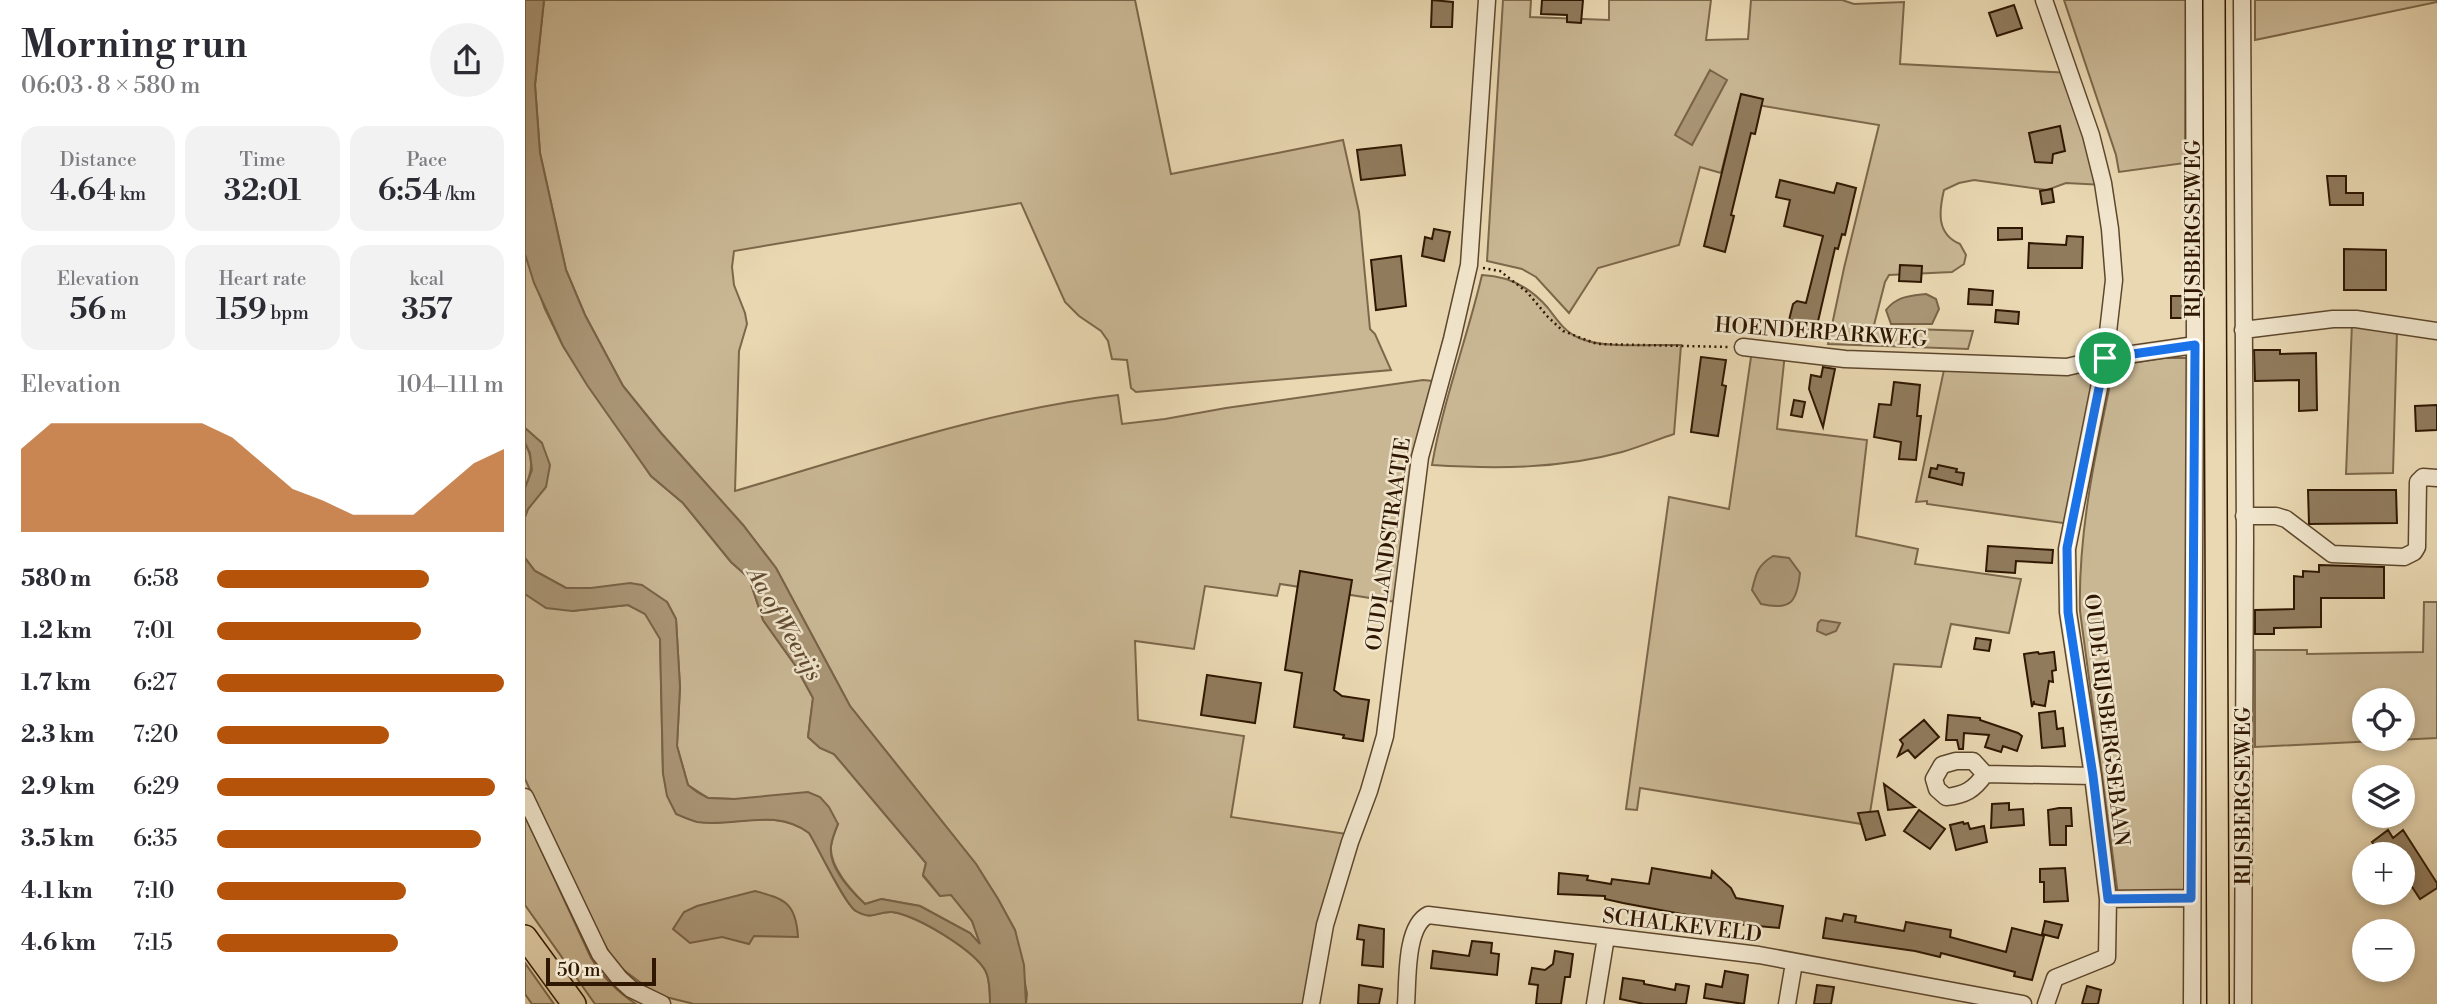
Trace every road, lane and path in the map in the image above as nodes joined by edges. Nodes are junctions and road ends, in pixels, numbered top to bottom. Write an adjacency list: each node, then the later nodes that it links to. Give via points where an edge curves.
1 (1487, 0): 6 (street, OUDLANDSTRAATJE)
2 (2044, 0): 11 (street, OUDE RIJSBERGSEBAAN, via 2103,183 2114,280)
3 (2193, 0): 9 (street, RIJSBERGSEWEG)
4 (2214, 0): 31 (main road, RIJSBERGSEWEG)
5 (2242, 0): 7 (street, RIJSBERGSEWEG)
6 (1469, 265): 10 (path, HOENDERPARKWEG, via 1500,271 1563,331 1597,344); 24 (street, OUDLANDSTRAATJE, via 1420,457 1384,736 1325,925)
7 (2243, 330): 8 (street, via 2356,319); 13 (street, RIJSBERGSEWEG)
8 (2437, 331)
9 (2195, 345): 11 (street, HOENDERPARKWEG); 17 (street, RIJSBERGSEWEG)
10 (1743, 348): 11 (street, HOENDERPARKWEG, via 1845,359 2067,367)
11 (2105, 358): 15 (street, OUDE RIJSBERGSEBAAN, via 2067,548 2068,612)
12 (2437, 478): 13 (street, via 2423,477 2418,482 2417,547 2404,557 2332,554 2286,519)
13 (2244, 516): 32 (street, RIJSBERGSEWEG)
14 (1985, 774): 15 (street)
15 (2093, 776): 18 (street, OUDE RIJSBERGSEBAAN)
16 (525, 797): 23 (street, via 605,960 631,989)
17 (2191, 898): 18 (street); 30 (street, RIJSBERGSEWEG)
18 (2108, 899): 29 (street, OUDE RIJSBERGSEBAAN, via 2107,957 2055,978)
19 (525, 937): 22 (highway)
20 (1606, 937): 21 (street, SCHALKEVELD); 25 (street, SCHALKEVELD, via 1428,915 1412,934); 26 (street)
21 (1794, 963): 27 (street); 28 (street, SCHALKEVELD)
22 (573, 1004)
23 (662, 1004)
24 (1311, 1004)
25 (1406, 1004)
26 (1595, 1004)
27 (1787, 1004)
28 (2023, 1004)
29 (2046, 1004)
30 (2192, 1004)
31 (2218, 1004)
32 (2243, 1004)

